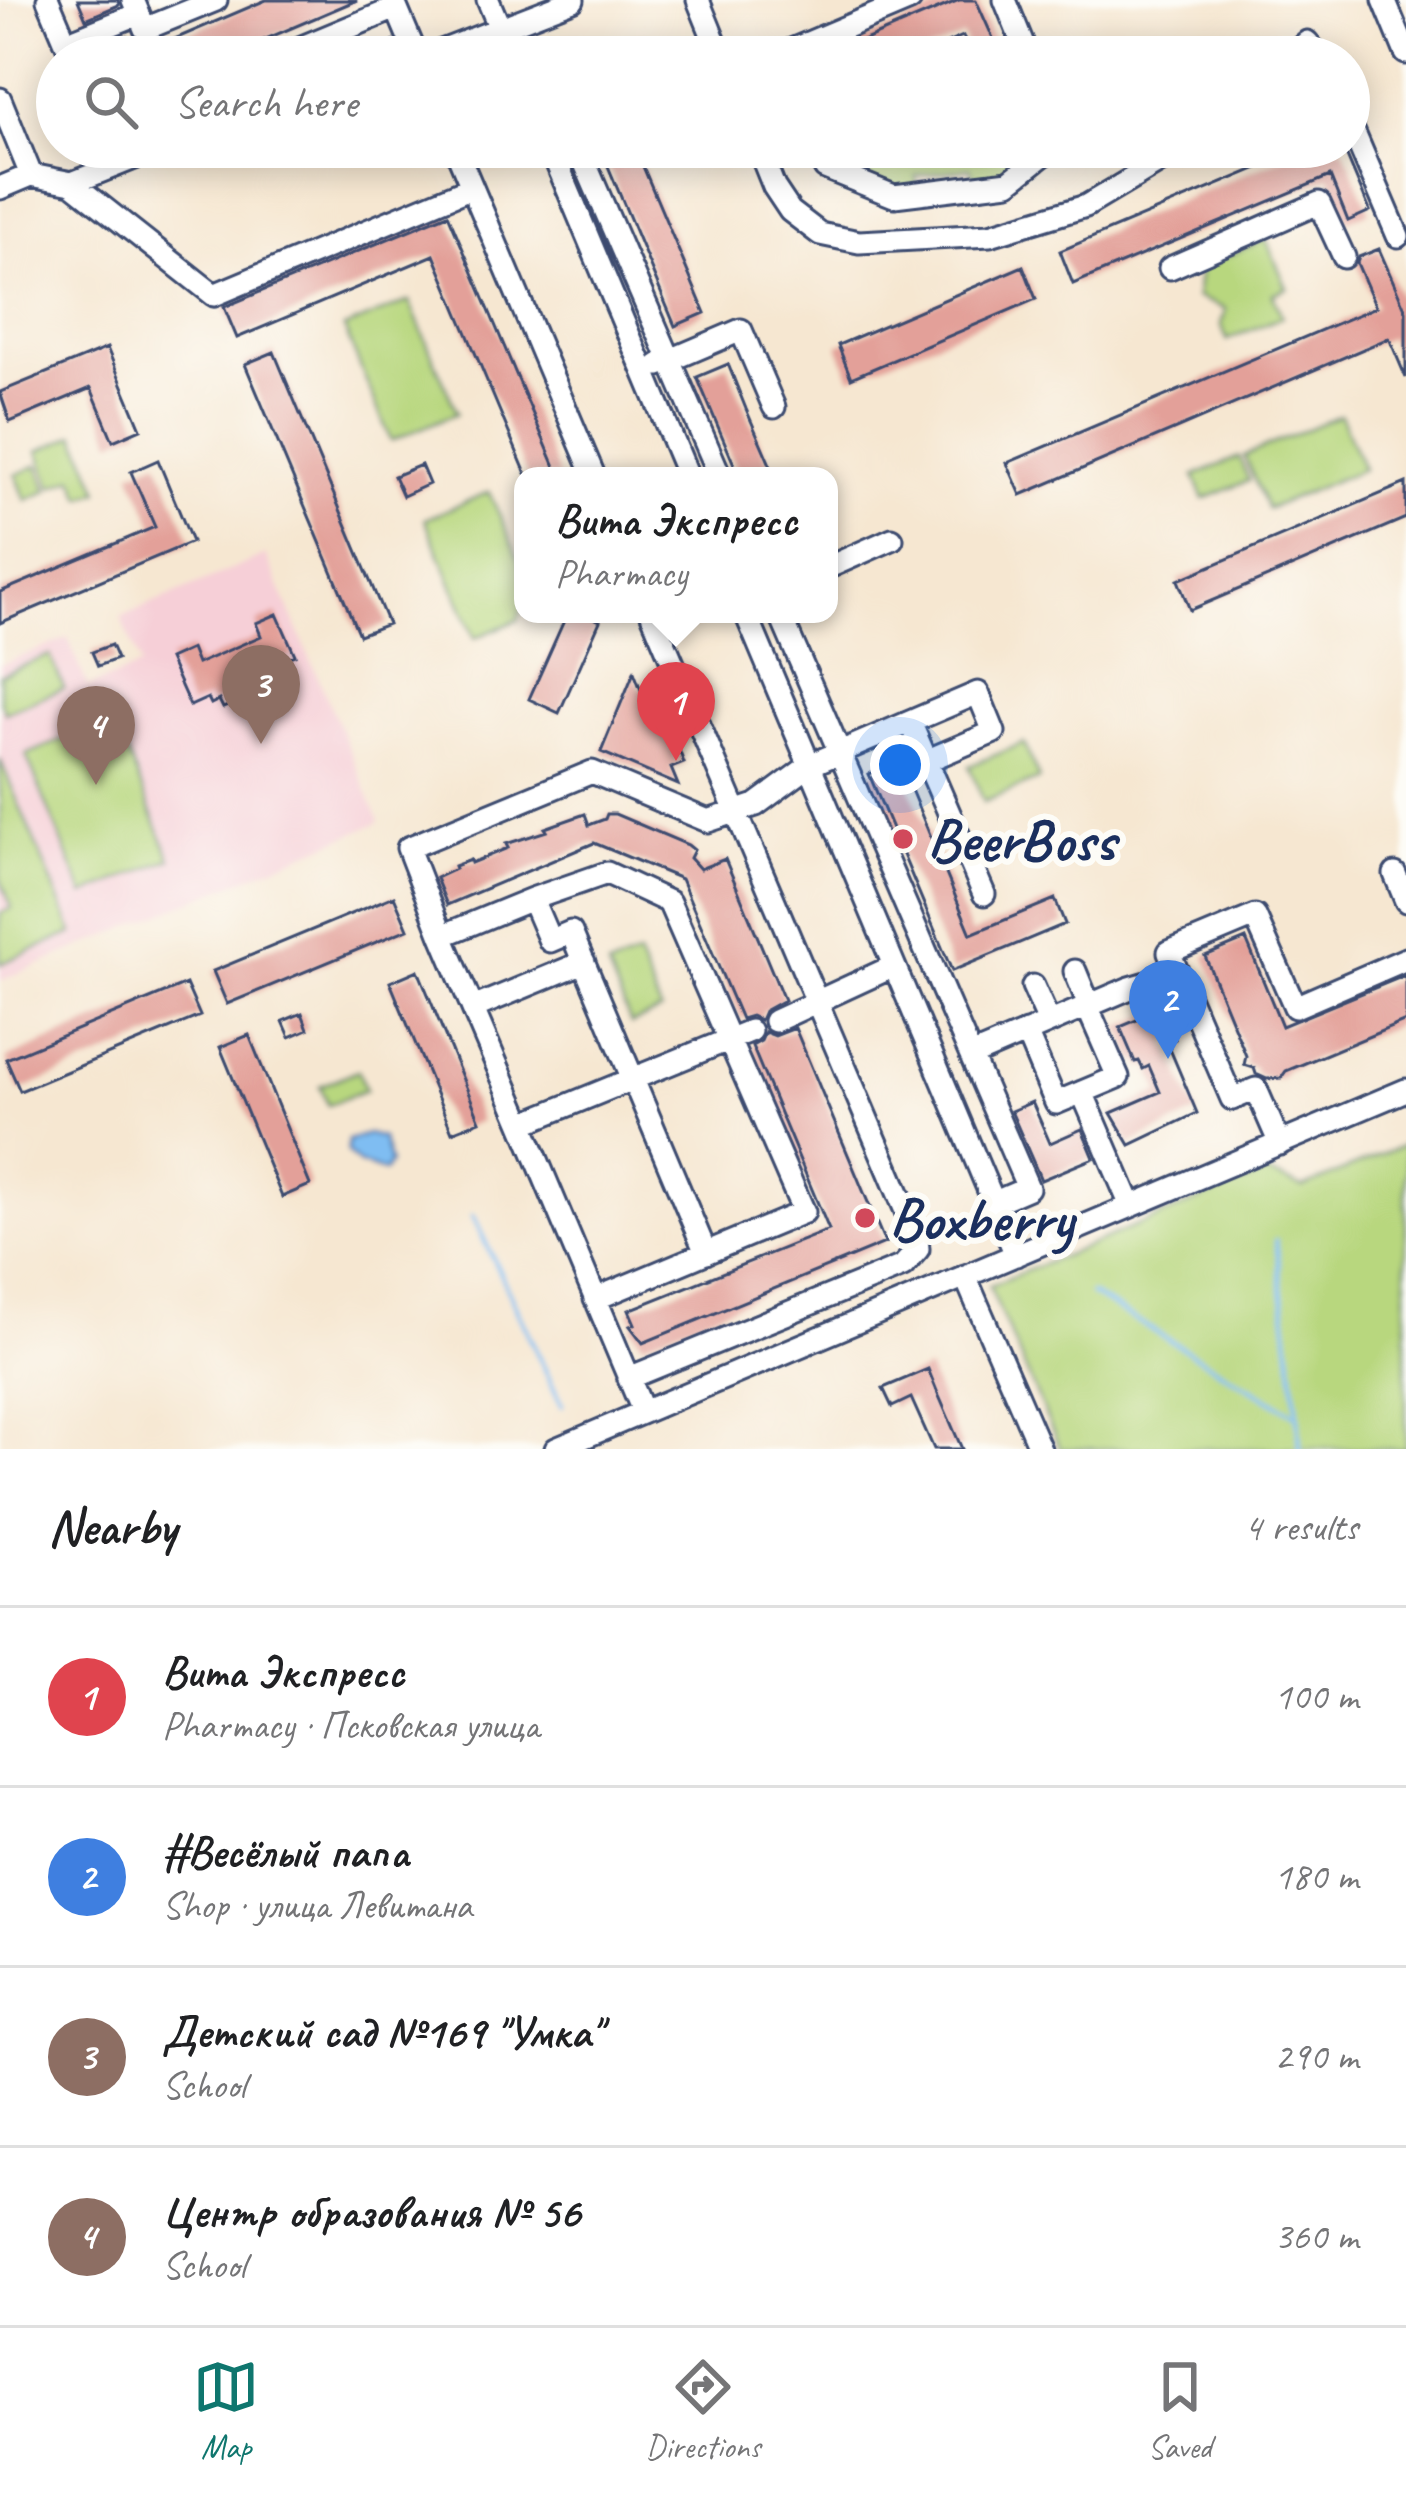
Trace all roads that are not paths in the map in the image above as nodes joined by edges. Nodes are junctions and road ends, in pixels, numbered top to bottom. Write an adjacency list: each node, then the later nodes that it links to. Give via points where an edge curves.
1 (48, 0): 12 (street)
2 (216, 0): 10 (street, via 145,29)
3 (535, 0): 11 (street)
4 (573, 0): 11 (street)
5 (698, 0): 17 (street)
6 (910, 0): 18 (street)
7 (1005, 0): 19 (street)
8 (1384, 0): 20 (street)
9 (395, 4): 14 (street); 15 (street)
10 (135, 7): 13 (street)
11 (494, 15): 16 (street)
12 (63, 36)
13 (90, 36)
14 (324, 36)
15 (410, 36)
16 (457, 36)
17 (713, 36)
18 (825, 36)
19 (1017, 36)
20 (1406, 53)
21 (0, 99): 31 (street)
22 (110, 168): 32 (street)
23 (464, 168): 33 (street)
24 (559, 168): 39 (street)
25 (587, 168): 38 (street)
26 (766, 168): 29 (street, via 790,211 820,235 859,242 990,235 1086,206)
27 (825, 168): 28 (street, via 894,196 1009,182)
28 (1027, 168)
29 (1150, 168)
30 (1370, 168): 35 (street)
31 (31, 175): 32 (street); 34 (street)
32 (72, 183): 33 (street, via 214,295)
33 (472, 187): 41 (street)
34 (0, 188)
35 (1403, 241)
36 (1344, 257): 37 (street, via 1319,203)
37 (1170, 268)
38 (670, 360): 39 (street); 40 (street, via 741,329); 43 (street)
39 (644, 371): 42 (street)
40 (774, 406)
41 (590, 467)
42 (684, 467)
43 (716, 467)
44 (892, 539): 45 (street)
45 (838, 563)
46 (656, 623): 53 (street)
47 (750, 623): 52 (street)
48 (784, 623): 50 (street)
49 (910, 722): 50 (street); 51 (street); 51 (street, via 978,693 994,732)
50 (840, 752): 52 (street); 66 (street)
51 (926, 761): 55 (street)
52 (809, 765): 53 (street); 61 (street)
53 (735, 812): 58 (street, via 708,821 592,772 408,848); 65 (street)
54 (1395, 874): 57 (street)
55 (984, 894)
56 (532, 899): 58 (street); 60 (street, via 550,941 571,932); 73 (street, via 607,872 669,902)
57 (1406, 901)
58 (442, 936): 68 (street)
59 (1406, 959): 64 (street, via 1294,1006 1255,916 1169,952)
60 (584, 962): 68 (street); 75 (street)
61 (894, 966): 65 (street); 69 (street)
62 (1075, 971): 67 (street)
63 (1033, 986): 71 (street)
64 (1186, 993): 67 (street, via 1147,983); 79 (street, via 1232,1099 1256,1089)
65 (817, 1001): 70 (street); 86 (street, via 918,1249 903,1266)
66 (948, 1003): 69 (street); 74 (street)
67 (1088, 1005): 71 (street); 77 (street, via 1118,1077)
68 (473, 1008): 78 (street)
69 (915, 1017): 80 (street)
70 (776, 1021)
71 (1049, 1022): 72 (street)
72 (1025, 1032): 74 (street); 77 (street, via 1056,1103)
73 (740, 1035): 75 (street); 82 (street, via 804,1212)
74 (971, 1056): 80 (street, via 1028,1188)
75 (633, 1079): 78 (street); 82 (street)
76 (1406, 1090): 79 (street)
77 (1082, 1092): 81 (street)
78 (522, 1124): 85 (street)
79 (1280, 1144): 81 (street)
80 (993, 1203): 83 (street)
81 (1131, 1206): 83 (street)
82 (706, 1253): 85 (street)
83 (1016, 1255): 84 (street)
84 (965, 1276): 87 (street); 89 (street)
85 (596, 1299): 86 (street)
86 (629, 1378): 87 (street)
87 (643, 1411): 88 (street)
88 (556, 1449)
89 (1040, 1449)

